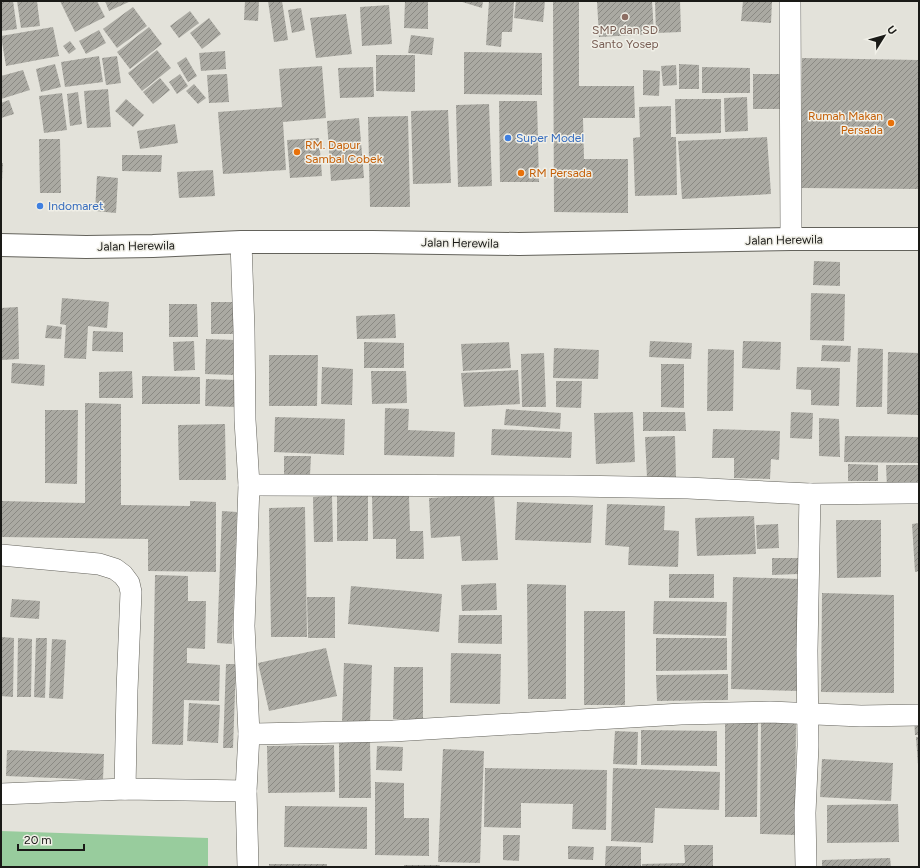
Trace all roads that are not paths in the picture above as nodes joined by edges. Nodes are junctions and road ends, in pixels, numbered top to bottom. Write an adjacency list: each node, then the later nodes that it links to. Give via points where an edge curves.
1 (790, 1): 2 (street)
2 (791, 239): 3 (main road, Jalan Herewila); 4 (main road, Jalan Herewila, via 519,244)
3 (919, 239)
4 (241, 242): 5 (main road, Jalan Herewila, via 86,247); 6 (street)
5 (1, 245)
6 (249, 485): 8 (street, via 580,486); 12 (street, via 244,626)
7 (919, 493): 8 (street)
8 (810, 494): 10 (street)
9 (1, 555): 13 (street, via 99,564 115,569 129,583 131,592)
10 (807, 714): 11 (street); 12 (street, via 681,714 393,731); 17 (street)
11 (919, 715)
12 (249, 734): 14 (street)
13 (126, 789): 14 (street); 15 (street)
14 (246, 791): 16 (street)
15 (1, 794)
16 (248, 867)
17 (806, 867)

